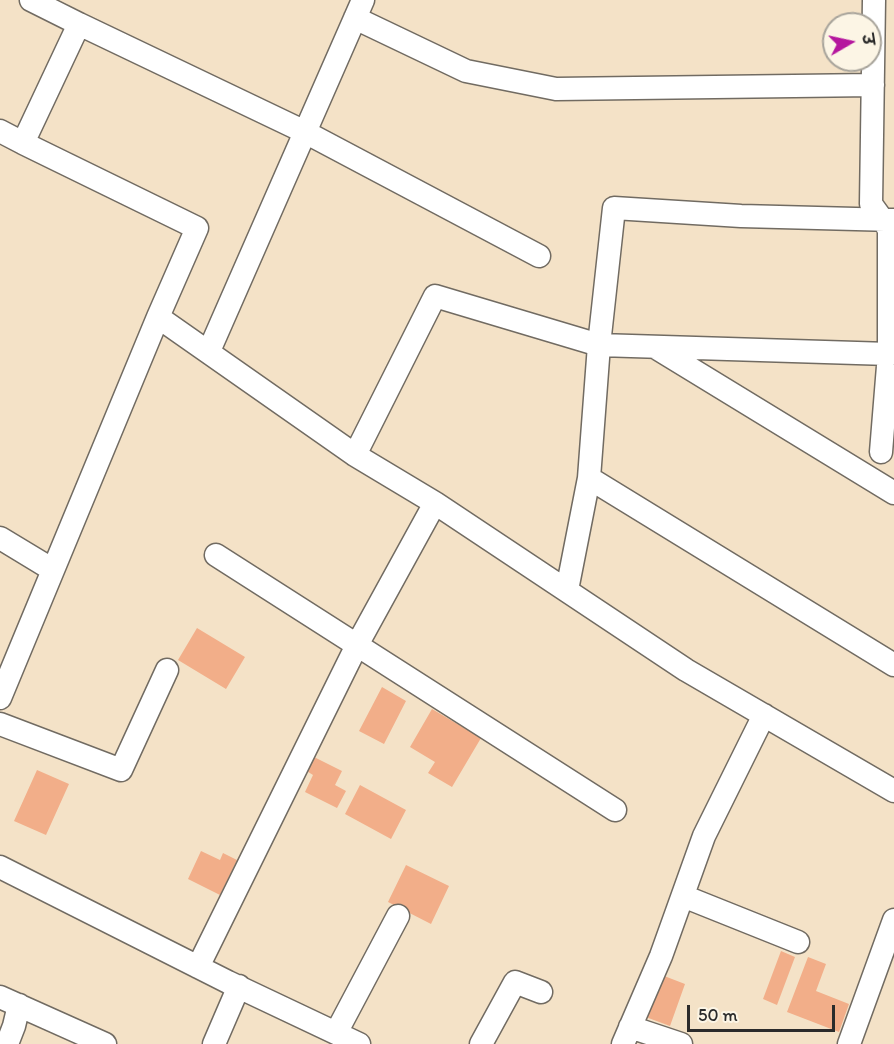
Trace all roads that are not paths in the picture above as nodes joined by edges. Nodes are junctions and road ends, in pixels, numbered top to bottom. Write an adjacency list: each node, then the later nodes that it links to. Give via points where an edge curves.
1 (31, 0): 4 (street)
2 (874, 0): 5 (street)
3 (359, 9): 5 (street, via 466,71 556,89); 7 (street)
4 (79, 24): 7 (street); 8 (street)
5 (873, 85): 9 (street, via 871,204)
6 (0, 131): 8 (street)
7 (305, 132): 10 (street); 14 (street)
8 (23, 143): 11 (street, via 197,228)
9 (888, 220): 12 (street, via 614,208); 15 (street)
10 (539, 256)
11 (158, 317): 14 (street); 23 (street)
12 (599, 345): 13 (street); 17 (street, via 435,296); 18 (street)
13 (654, 346): 15 (street); 19 (street)
14 (209, 351): 17 (street)
15 (891, 353): 16 (street)
16 (881, 452)
17 (355, 455): 20 (street)
18 (589, 478): 24 (street); 26 (street)
19 (894, 493)
20 (435, 503): 24 (street); 25 (street)
21 (0, 538): 23 (street)
22 (216, 555): 25 (street)
23 (53, 570): 28 (street)
24 (567, 590): 29 (street, via 686,670)
25 (357, 645): 32 (street); 38 (street)
26 (894, 665)
27 (167, 670): 30 (street, via 121,770)
28 (0, 698)
29 (764, 715): 31 (street); 34 (street, via 704,836)
30 (0, 724)
31 (894, 791)
32 (615, 810)
33 (0, 867): 38 (street)
34 (683, 896): 37 (street); 43 (street)
35 (398, 916): 42 (street)
36 (894, 920): 50 (street)
37 (798, 942)
38 (198, 967): 39 (street)
39 (239, 986): 42 (street); 46 (street)
40 (541, 992): 48 (street, via 515,981)
41 (9, 1001): 44 (street, via 14,1026); 45 (street)
42 (336, 1033): 47 (street)
43 (627, 1035): 49 (street)
44 (7, 1044)
45 (105, 1044)
46 (214, 1044)
47 (359, 1044)
48 (481, 1044)
49 (681, 1044)
50 (849, 1044)

